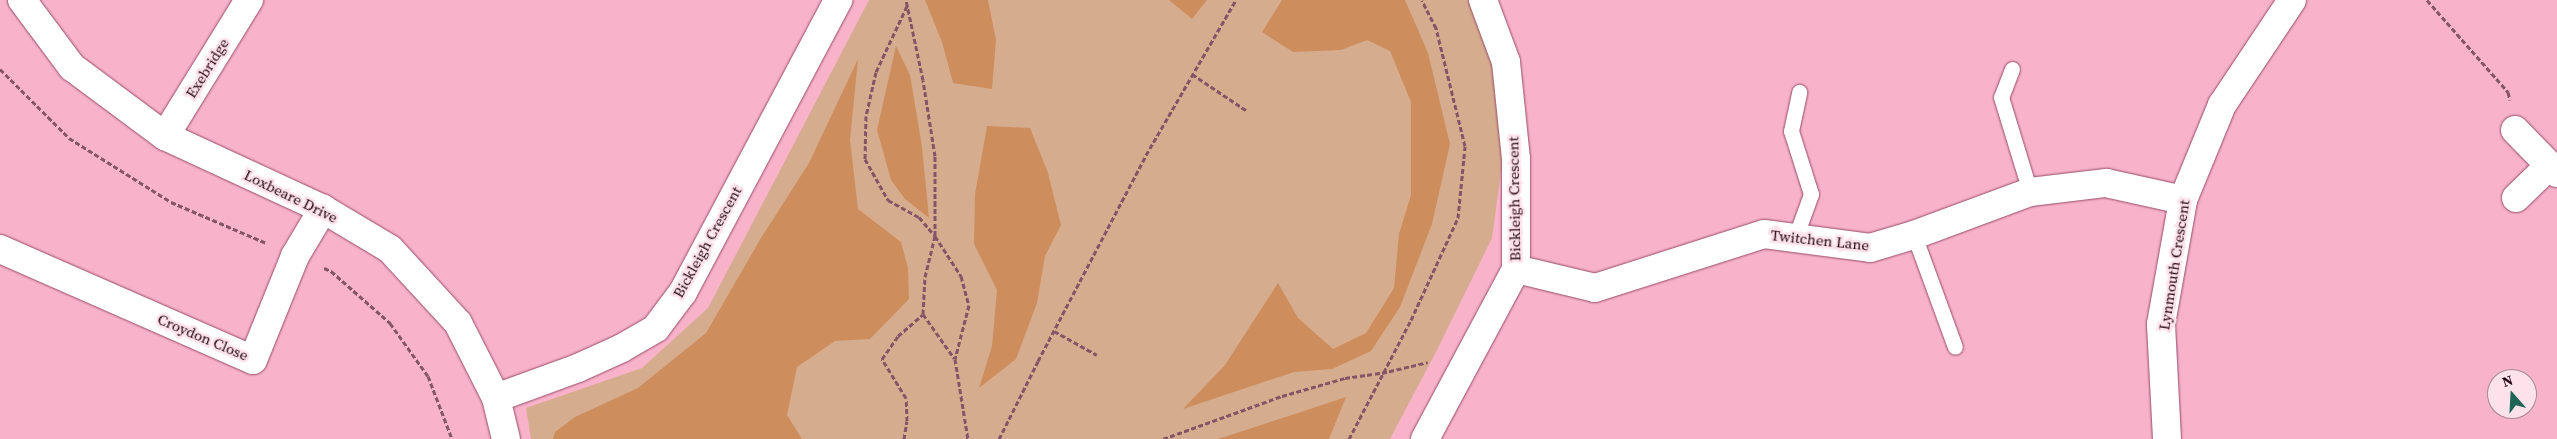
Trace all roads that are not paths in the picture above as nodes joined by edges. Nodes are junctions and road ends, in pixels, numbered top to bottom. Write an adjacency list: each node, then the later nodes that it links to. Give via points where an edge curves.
1 (22, 0): 9 (street, Loxbeare Drive, via 72,67)
2 (249, 0): 9 (street, Exebridge)
3 (838, 0): 20 (street, Bickleigh Crescent, via 683,292 656,328 578,368)
4 (1483, 0): 18 (street, Bickleigh Crescent, via 1506,62 1516,159)
5 (2292, 0): 13 (street, Lynmouth Crescent, via 2222,105)
6 (2012, 69): 11 (lane, via 2000,97)
7 (1799, 92): 16 (lane, via 1791,131 1811,194)
8 (2515, 130): 10 (street)
9 (166, 136): 14 (street, Loxbeare Drive)
10 (2553, 169): 12 (street)
11 (2030, 192): 13 (street, Twitchen Lane, via 2106,183); 15 (street, Twitchen Lane)
12 (2516, 198)
13 (2183, 200): 23 (street, Lynmouth Crescent, via 2161,324)
14 (323, 209): 17 (street, Croydon Close, via 296,256 253,360); 20 (street, Loxbeare Drive, via 390,249 458,323)
15 (1914, 235): 16 (street, Twitchen Lane, via 1870,248); 19 (lane)
16 (1795, 238): 18 (street, Twitchen Lane, via 1764,234 1595,288)
17 (0, 249)
18 (1516, 269): 22 (street, Bickleigh Crescent)
19 (1955, 347)
20 (496, 398): 21 (street, Loxbeare Drive)
21 (506, 439)
22 (1425, 439)
23 (2167, 439)

